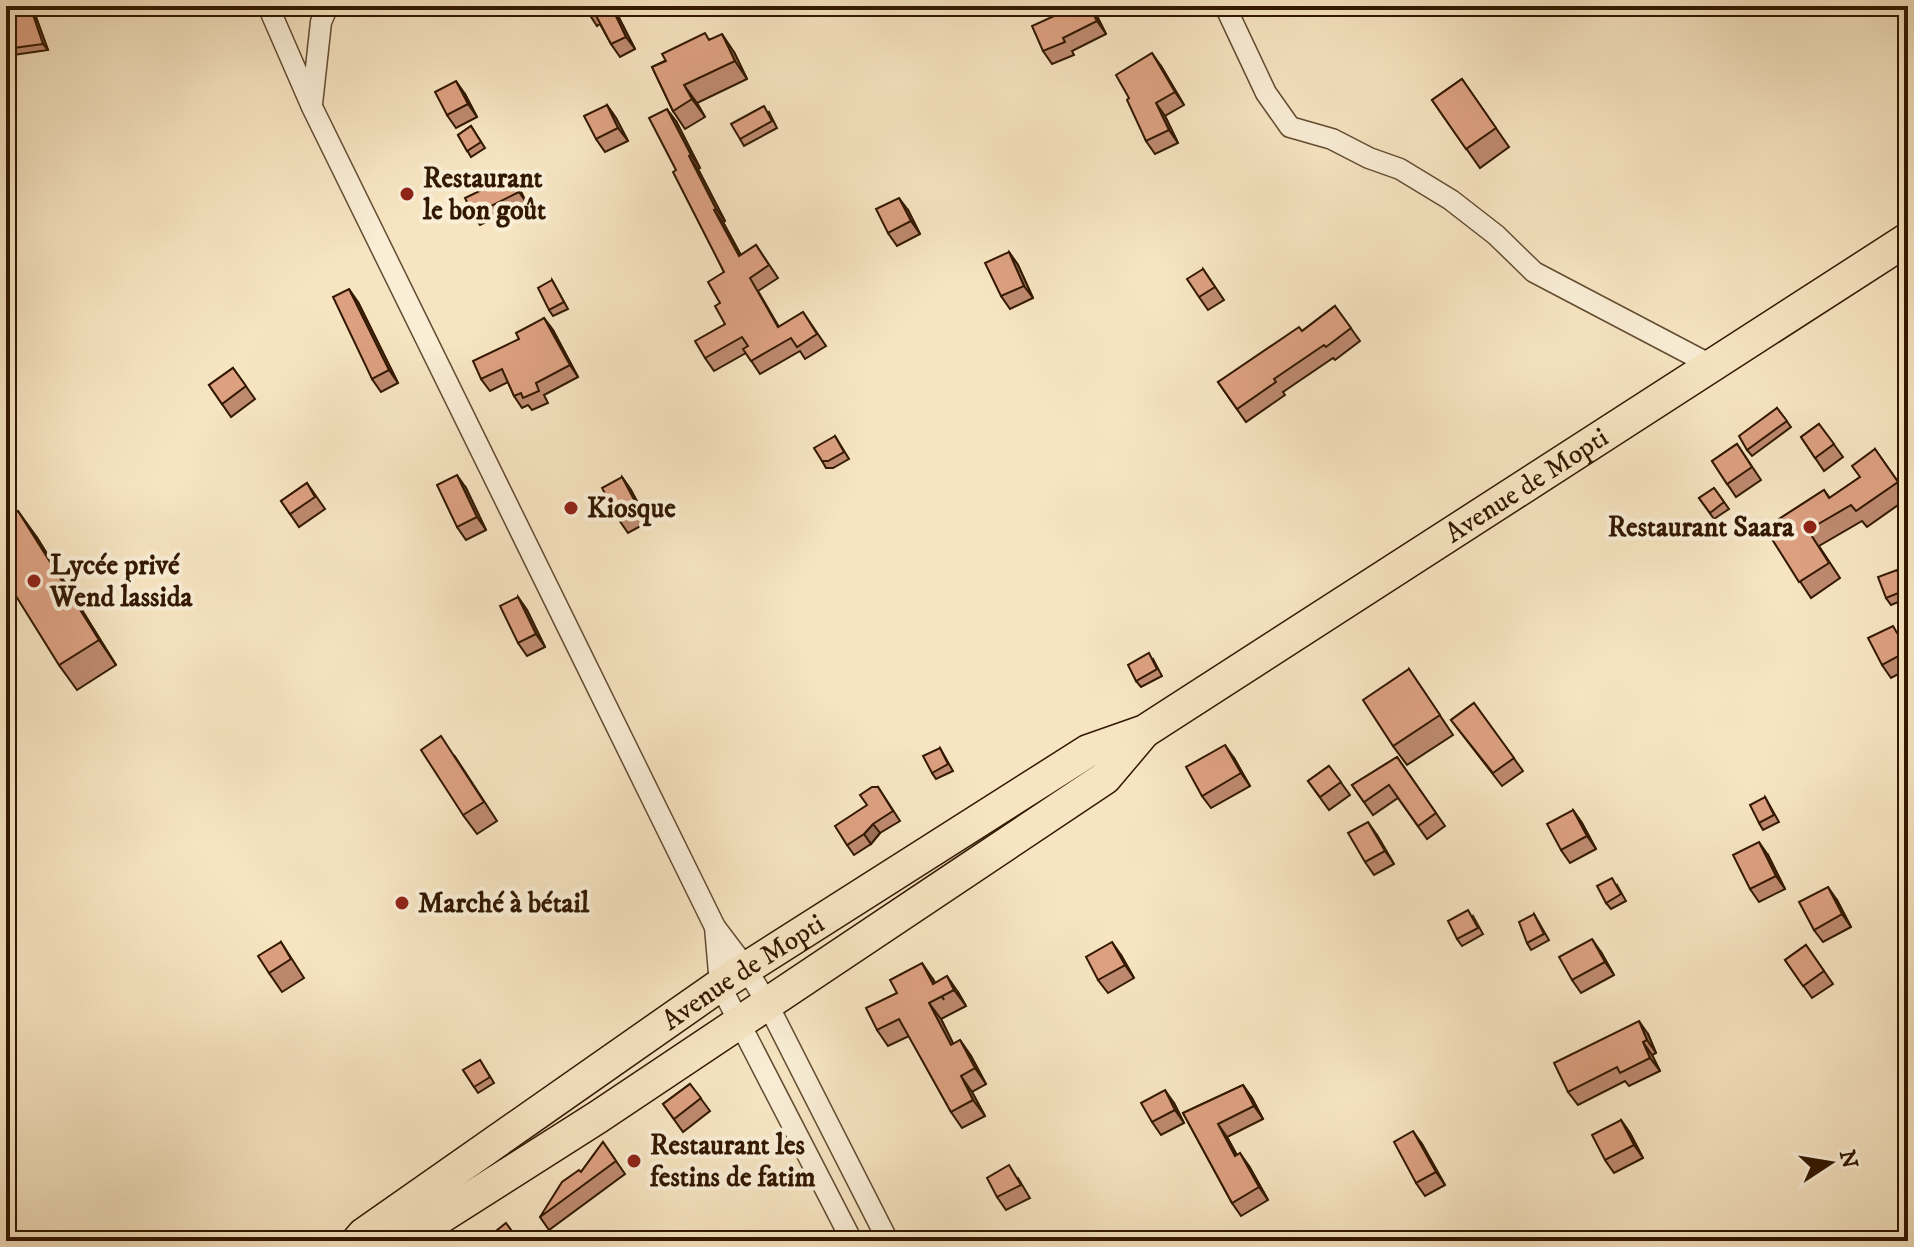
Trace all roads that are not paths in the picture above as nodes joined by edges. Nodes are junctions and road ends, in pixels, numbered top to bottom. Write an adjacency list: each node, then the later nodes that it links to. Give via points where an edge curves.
1 (268, 6): 4 (street)
2 (328, 6): 4 (street, via 321,22)
3 (1225, 6): 6 (street, via 1266,93 1290,127 1400,169 1451,200 1534,272)
4 (312, 107): 8 (street)
5 (1908, 239): 6 (main road, Avenue de Mopti)
6 (1711, 365): 7 (main road, Avenue de Mopti)
7 (1145, 731): 9 (main road, Avenue de Mopti, via 1088,751); 10 (main road, Avenue de Mopti, via 1105,778)
8 (715, 927): 9 (street); 9 (street)
9 (733, 977): 10 (street); 11 (street); 12 (main road, Avenue de Mopti)
10 (767, 1003): 11 (main road, Avenue de Mopti); 15 (street)
11 (740, 1021): 13 (main road, Avenue de Mopti); 14 (street)
12 (358, 1241)
13 (403, 1241)
14 (852, 1241)
15 (888, 1241)

